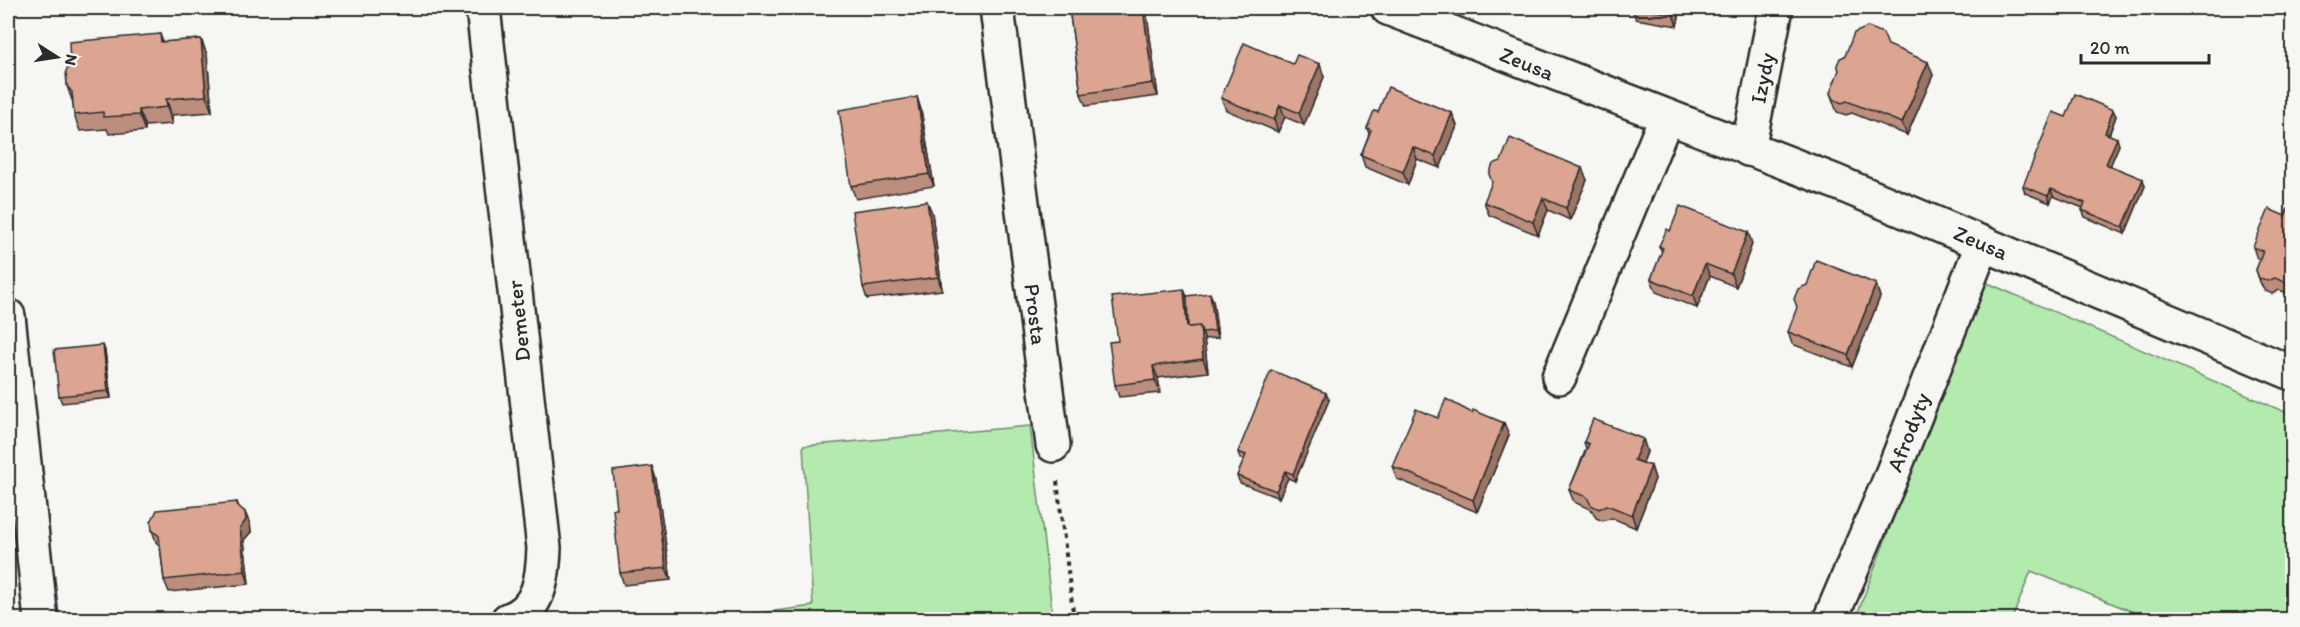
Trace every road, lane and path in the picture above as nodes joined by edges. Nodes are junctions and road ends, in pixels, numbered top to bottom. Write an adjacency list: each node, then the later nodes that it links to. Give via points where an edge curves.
1 (483, 8): 13 (street, Demeter, via 544,548 539,591 527,607)
2 (997, 8): 11 (street, Prosta)
3 (1388, 8): 5 (street, Zeusa)
4 (1776, 8): 6 (street, Izydy)
5 (1666, 118): 6 (street, Zeusa); 10 (street)
6 (1748, 149): 7 (street, Zeusa)
7 (1983, 243): 9 (street, Zeusa); 15 (street, Afrodyty)
8 (8, 316): 12 (street)
9 (2292, 373)
10 (1559, 377)
11 (1053, 445): 14 (path)
12 (41, 620)
13 (508, 620)
14 (1074, 620)
15 (1830, 620)

